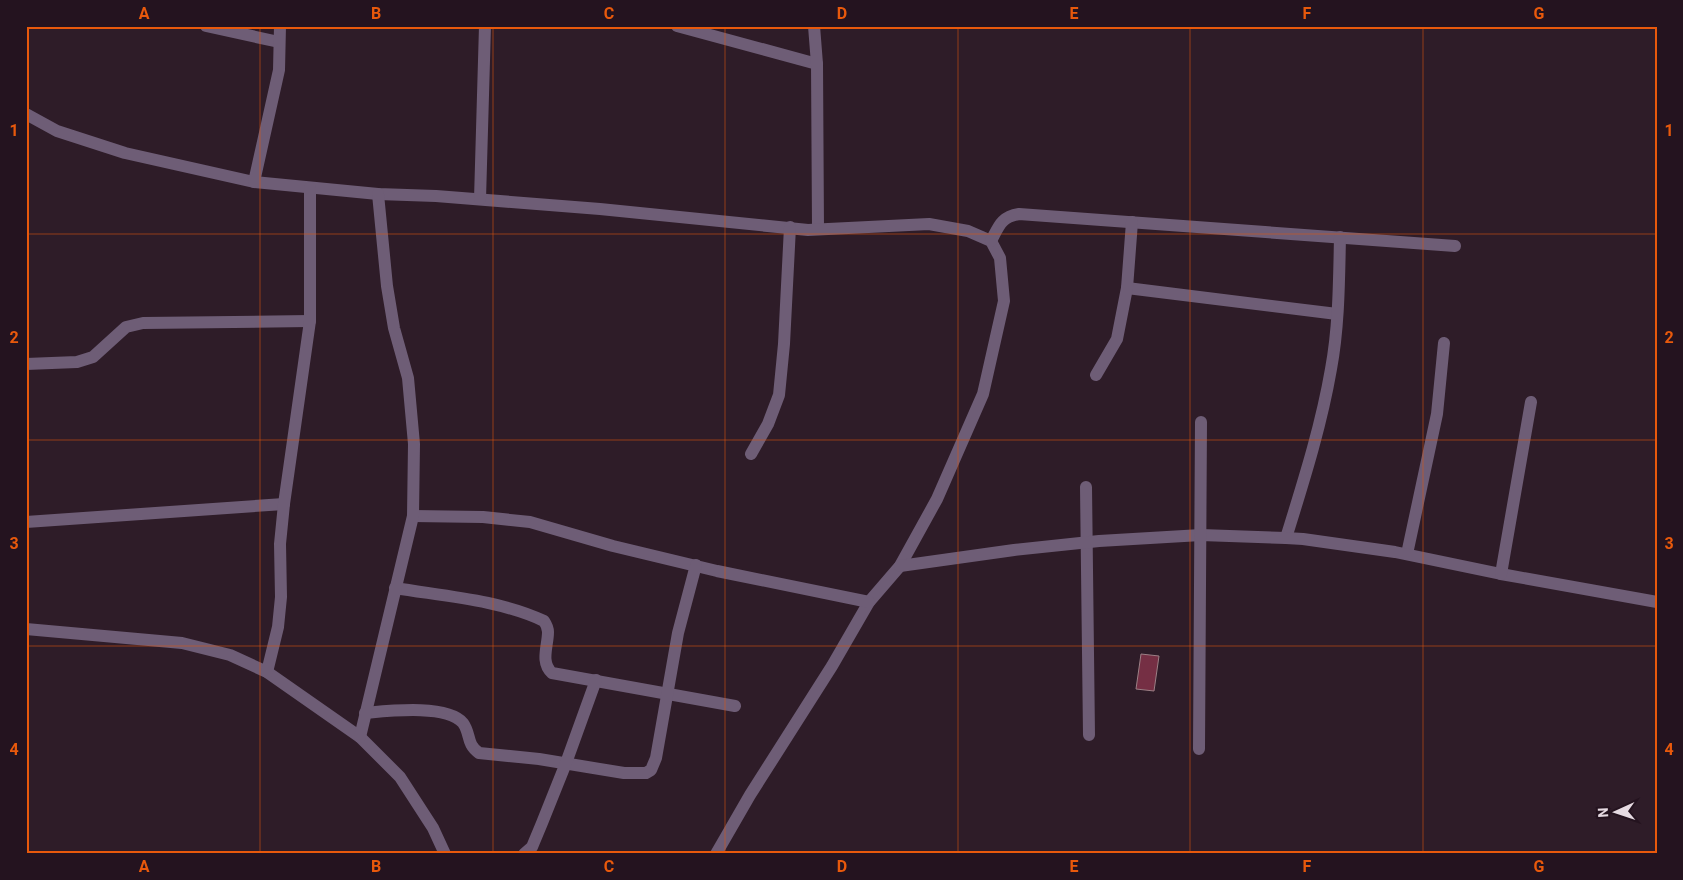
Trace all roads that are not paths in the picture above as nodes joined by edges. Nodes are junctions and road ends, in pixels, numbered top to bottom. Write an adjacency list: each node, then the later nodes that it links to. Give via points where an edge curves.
1 (206, 26): 6 (street)
2 (280, 26): 6 (street)
3 (485, 26): 12 (street)
4 (676, 26): 7 (street)
5 (814, 26): 7 (street)
6 (279, 42): 9 (street, via 279,70)
7 (817, 64): 15 (street)
8 (26, 114): 9 (street, via 58,131 124,153)
9 (254, 182): 10 (street)
10 (310, 188): 11 (street); 21 (street)
11 (378, 194): 12 (street); 31 (street, via 386,286 408,378 414,444)
12 (480, 199): 14 (street)
13 (1132, 222): 16 (street); 17 (street, via 1019,214 1008,216 1001,222); 19 (street)
14 (790, 228): 15 (street); 28 (street, via 779,395)
15 (818, 229): 17 (street, via 929,224 968,231)
16 (1340, 237): 18 (street); 20 (street)
17 (991, 241): 38 (street, via 1000,258 1004,301 983,394 937,499)
18 (1455, 246)
19 (1127, 288): 20 (street); 24 (street, via 1117,339)
20 (1337, 314): 34 (street, via 1332,369)
21 (310, 321): 23 (street, via 143,323 126,327 93,357 77,362); 30 (street)
22 (1444, 343): 36 (street, via 1437,414)
23 (30, 365): 25 (street)
24 (1096, 376)
25 (26, 377)
26 (1531, 402): 39 (street)
27 (1201, 422): 33 (street)
28 (751, 454)
29 (1086, 486): 35 (street)
30 (284, 504): 32 (street); 44 (street, via 278,627)
31 (413, 516): 37 (street, via 483,517 530,522); 40 (street)
32 (26, 522)
33 (1201, 534): 34 (street); 35 (street); 51 (street)
34 (1286, 538): 36 (street)
35 (1086, 542): 38 (street); 49 (street)
36 (1407, 554): 39 (street)
37 (696, 565): 41 (street); 46 (street, via 678,633)
38 (900, 566): 41 (street)
39 (1501, 574): 42 (street)
40 (395, 588): 45 (street, via 488,604 537,617 544,621 548,631 548,669 552,673); 48 (street)
41 (869, 602): 55 (street)
42 (1657, 602)
43 (26, 629): 44 (street, via 182,643 230,655)
44 (267, 672): 50 (street)
45 (596, 680): 46 (street); 52 (street)
46 (668, 693): 47 (street); 52 (street, via 656,758 646,774)
47 (735, 706)
48 (365, 713): 50 (street); 52 (street, via 416,709 446,715 464,725 472,748 479,753)
49 (1090, 736)
50 (360, 737): 53 (street, via 400,777)
51 (1199, 749)
52 (566, 763): 54 (street, via 532,847)
53 (446, 853)
54 (524, 854)
55 (716, 854)

